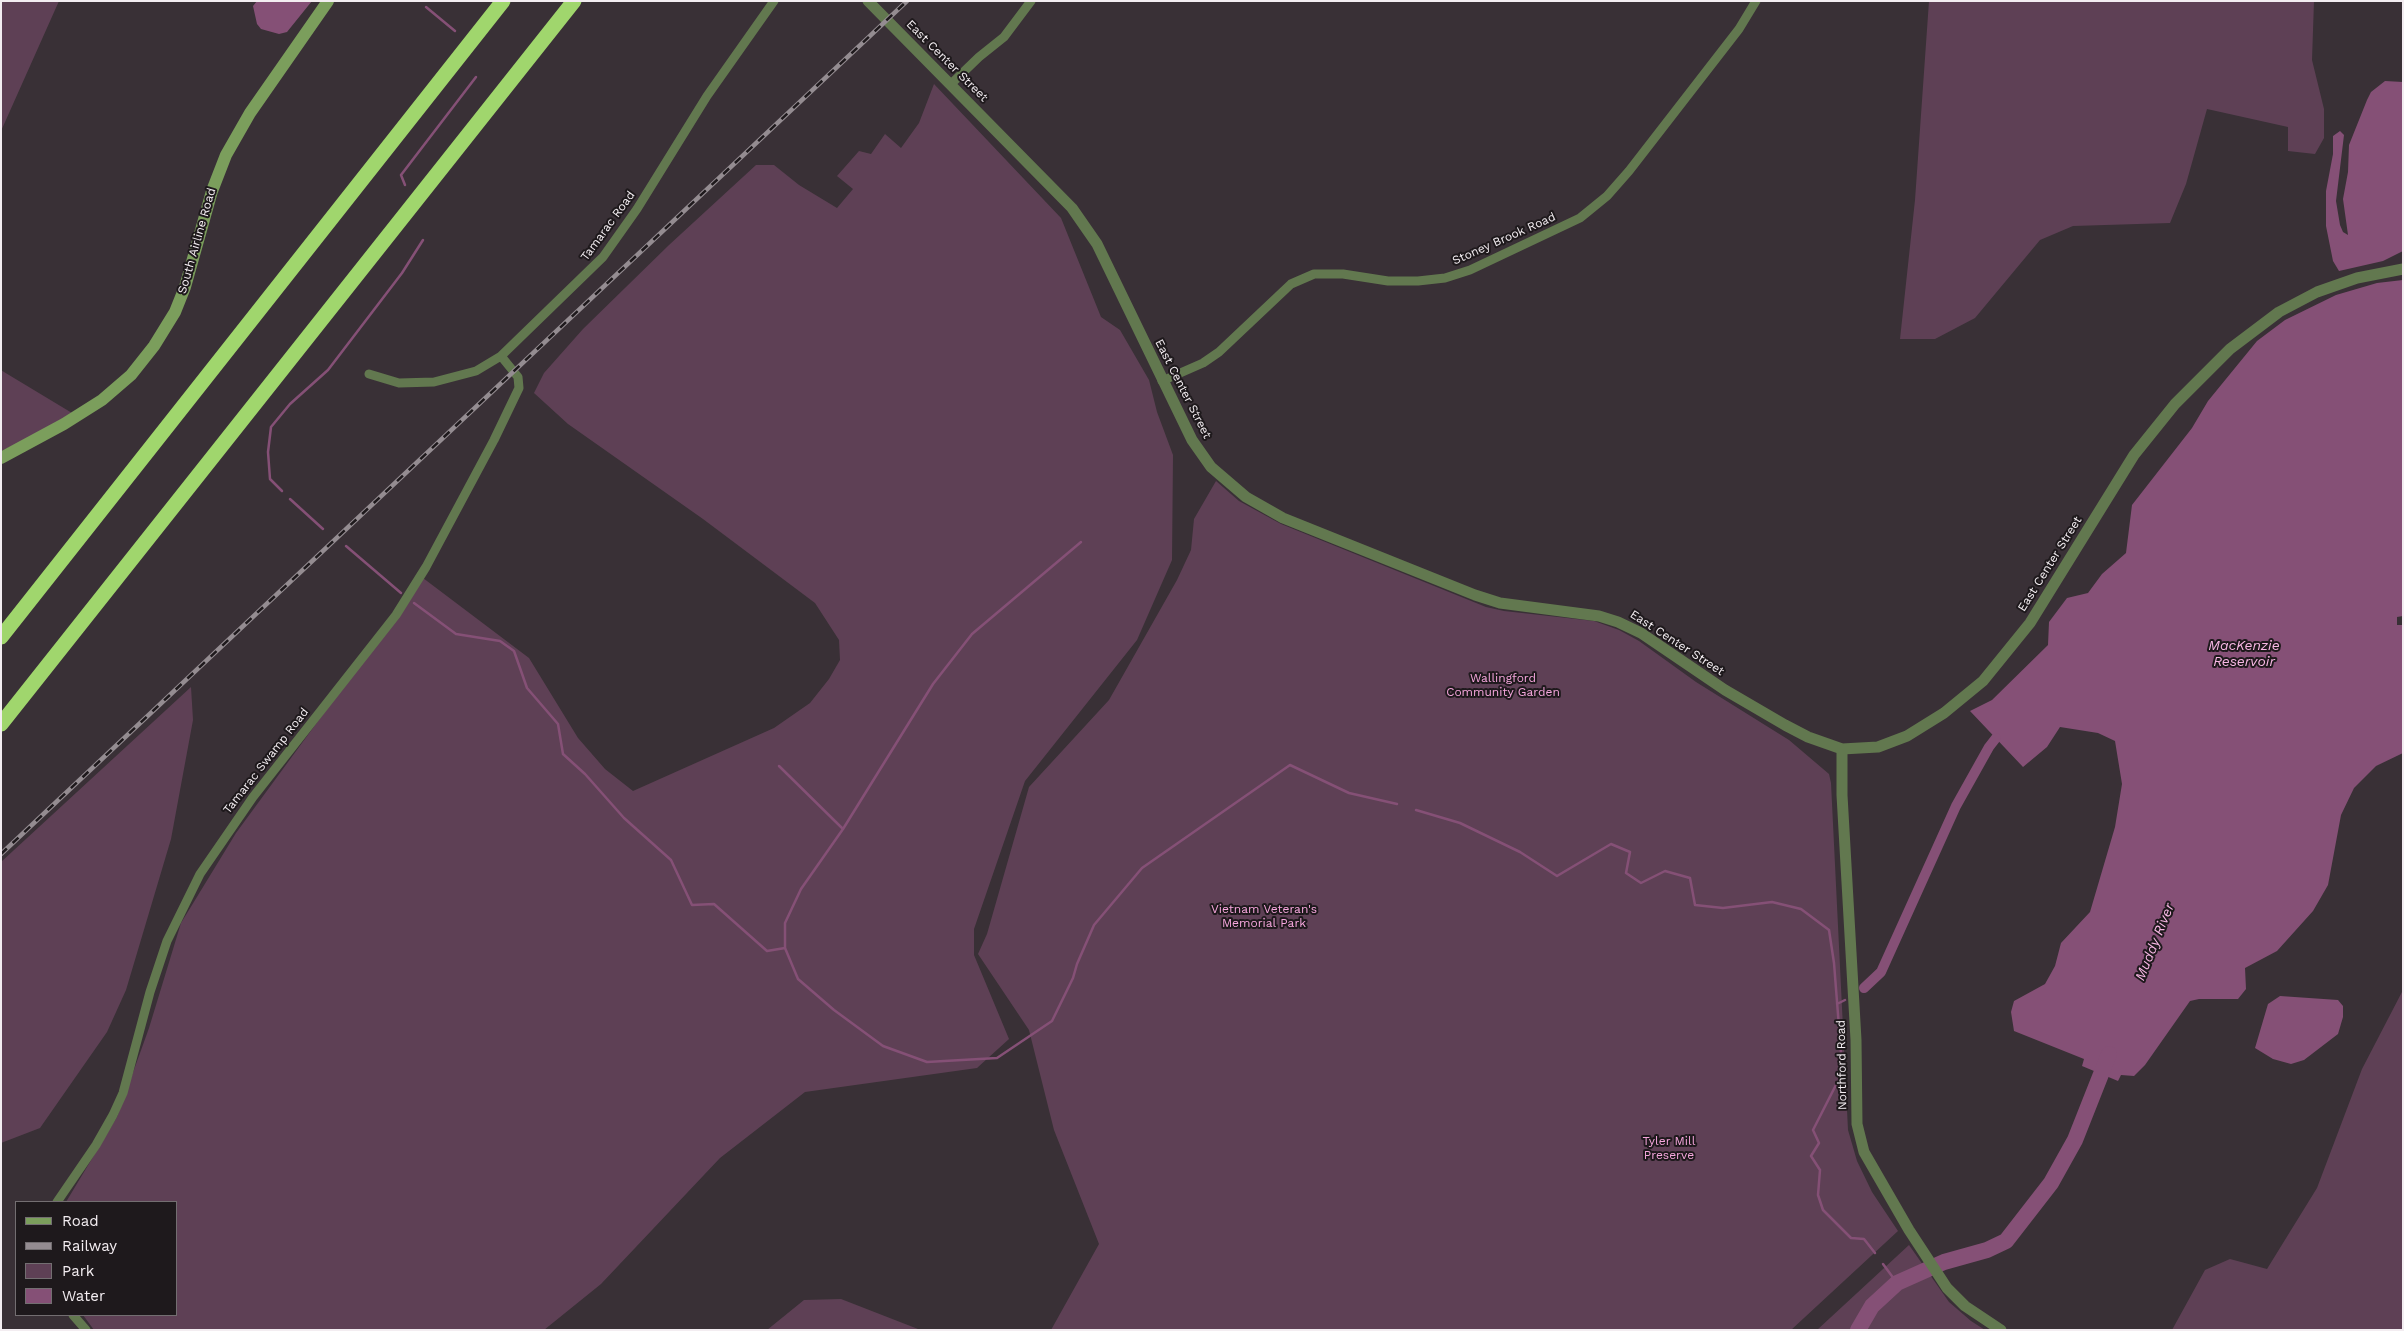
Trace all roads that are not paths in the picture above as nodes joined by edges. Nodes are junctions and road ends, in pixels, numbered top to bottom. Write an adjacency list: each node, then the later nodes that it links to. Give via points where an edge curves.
1 (328, 1): 13 (main road, South Airline Road, via 250,113 226,154 185,287 175,312 154,346 131,375 102,400)
2 (503, 1): 14 (highway)
3 (574, 1): 15 (highway)
4 (774, 1): 10 (street, Tamarac Road, via 707,96 618,237 586,275)
5 (868, 1): 8 (street, East Center Street)
6 (1032, 1): 8 (street, via 1004,37)
7 (1756, 1): 12 (street, Stoney Brook Road, via 1739,29 1629,172 1580,218 1470,270 1446,278 1395,281 1314,274 1291,284 1203,363)
8 (951, 84): 12 (street, East Center Street, via 1055,188 1085,226 1107,264)
9 (2403, 269): 16 (street, East Center Street, via 2357,278 2310,296 2279,312 2230,349 2175,404 2134,454 2030,623 1983,681 1944,713 1907,736 1878,747)
10 (501, 356): 11 (street, Tamarac Road, via 470,373 434,382 399,383); 17 (street, Tamarac Swamp Road, via 518,377 519,388 494,440 426,567 396,615 253,797 200,874 167,941 123,1093 96,1145)
11 (369, 374)
12 (1162, 381): 16 (street, East Center Street, via 1201,454 1230,486 1263,508 1500,603 1592,614 1618,622 1641,633 1763,713 1808,738)
13 (1, 458)
14 (1, 636)
15 (1, 724)
16 (1842, 749): 20 (street, Northford Road, via 1857,1124 1864,1152 1947,1288 1965,1306)
17 (58, 1201)
18 (74, 1316): 19 (street)
19 (86, 1330)
20 (2001, 1330)

